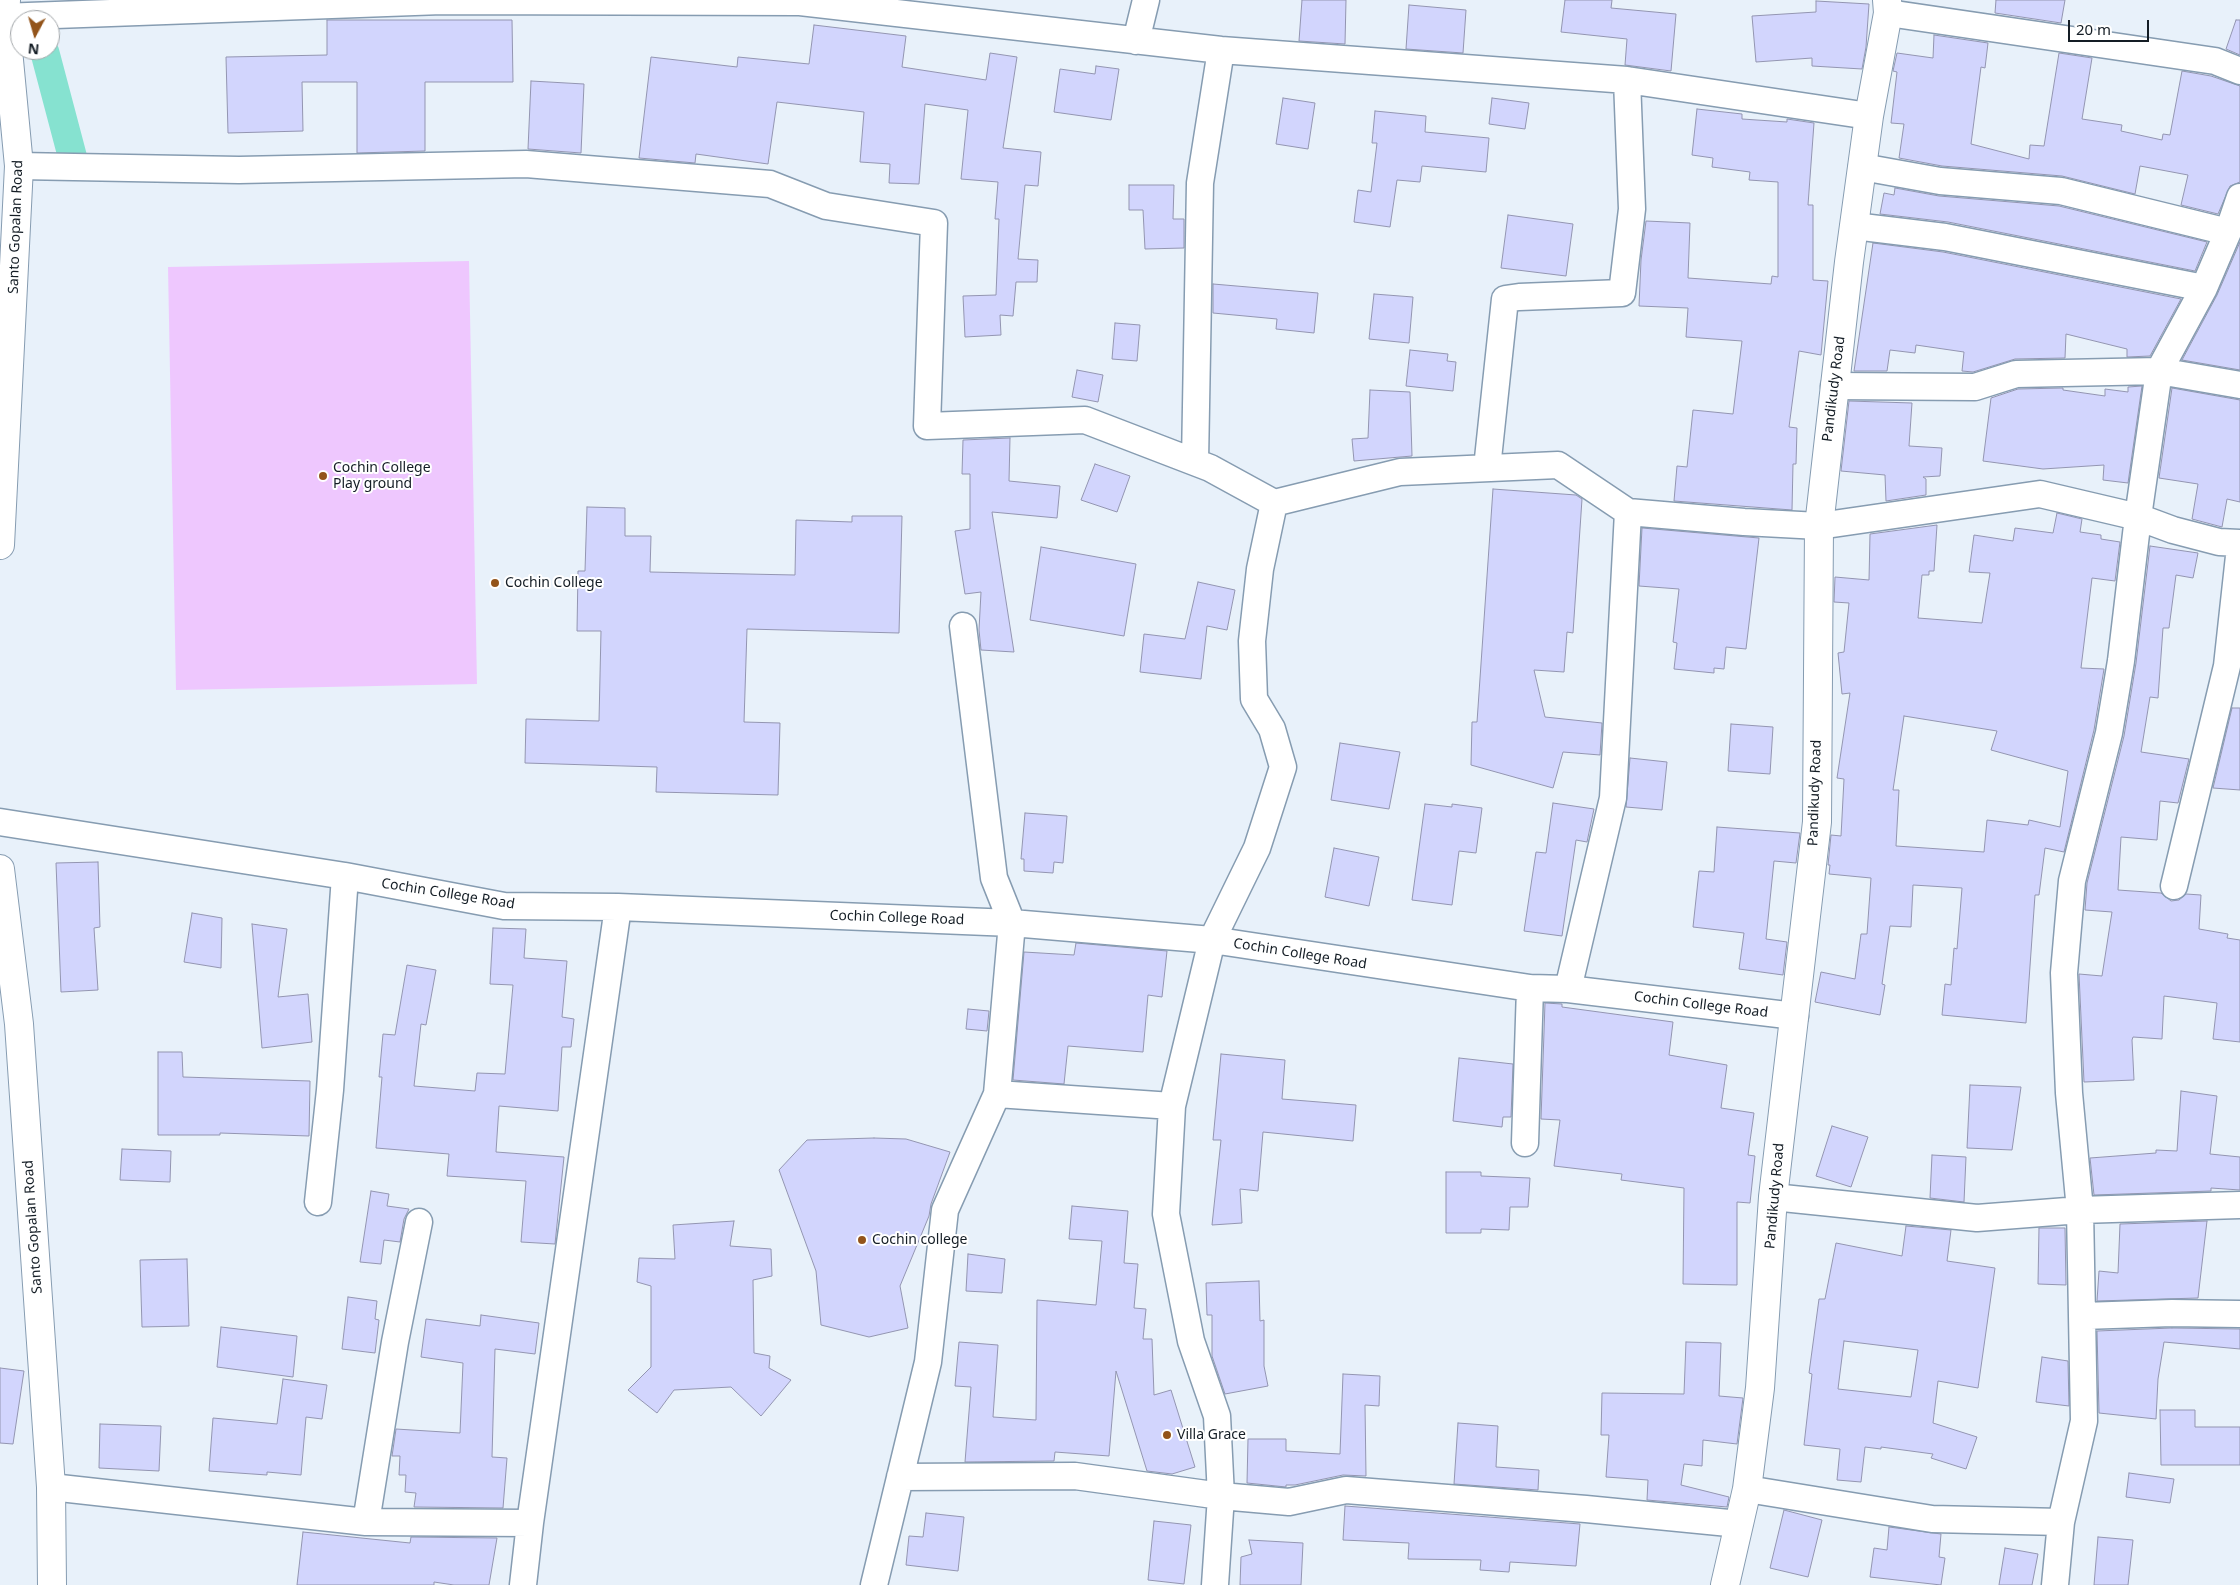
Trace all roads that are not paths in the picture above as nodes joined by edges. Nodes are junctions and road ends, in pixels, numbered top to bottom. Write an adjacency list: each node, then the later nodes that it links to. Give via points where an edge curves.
1 (442, 0): 3 (street); 5 (street)
2 (1146, 0): 6 (street)
3 (800, 1): 6 (street)
4 (1888, 7): 8 (street, via 2215,61); 10 (street, Pandikudy Road)
5 (4, 12): 11 (street, Santo Gopalan Road)
6 (1136, 41): 7 (street)
7 (1221, 50): 9 (street); 22 (street, via 1200,183)
8 (2240, 72)
9 (1627, 80): 10 (street); 23 (street, via 1632,209 1622,293 1505,299)
10 (1869, 116): 12 (street, Pandikudy Road)
11 (19, 166): 14 (street, Santo Gopalan Road); 22 (street, via 239,170 526,164 770,184 826,206 934,223 927,426 1085,420)
12 (1862, 167): 15 (street, Pandikudy Road); 16 (street, via 1940,181 2061,191)
13 (2240, 197): 16 (street)
14 (8, 224): 18 (street, Santo Gopalan Road)
15 (1854, 226): 17 (street, via 1964,240); 21 (street, Pandikudy Road)
16 (2228, 232): 17 (street)
17 (2204, 288): 19 (street)
18 (5, 366): 24 (street, Santo Gopalan Road)
19 (2159, 371): 20 (street); 21 (street, via 2016,374 1975,387); 27 (street)
20 (2240, 385)
21 (1834, 386): 28 (street, Pandikudy Road)
22 (1195, 462): 25 (street)
23 (1487, 468): 25 (street, via 1400,472); 26 (street, via 1558,465)
24 (1, 489): 29 (street, Santo Gopalan Road)
25 (1274, 503): 38 (street, via 1260,569 1253,632 1254,699 1272,729 1283,767 1257,848)
26 (1628, 512): 28 (street); 40 (street, via 1613,798)
27 (2138, 517): 28 (street, via 2040,494); 30 (street, via 2173,530); 49 (street, via 2122,661 2109,733 2072,881 2064,973 2069,1092)
28 (1819, 526): 41 (street, Pandikudy Road, via 1817,822)
29 (0, 545)
30 (2240, 545): 35 (street, via 2227,666)
31 (963, 626): 37 (street, via 994,878)
32 (0, 822): 34 (street, Cochin College Road)
33 (0, 869): 42 (street, Santo Gopalan Road)
34 (345, 876): 36 (street, Cochin College Road, via 504,906); 47 (street, via 330,1090)
35 (2174, 886)
36 (618, 907): 37 (street, Cochin College Road); 59 (street)
37 (1012, 923): 38 (street, Cochin College Road); 43 (street)
38 (1212, 940): 39 (street, Cochin College Road); 44 (street)
39 (1530, 988): 40 (street, Cochin College Road); 45 (street)
40 (1568, 989): 41 (street, Cochin College Road)
41 (1794, 1016): 46 (street, Pandikudy Road)
42 (10, 1022): 54 (street, Santo Gopalan Road)
43 (997, 1094): 44 (street); 53 (street, via 945,1210 928,1362)
44 (1172, 1106): 56 (street, via 1166,1214 1191,1342 1217,1416)
45 (1525, 1143)
46 (1773, 1198): 49 (street, via 1977,1218); 55 (street, Pandikudy Road, via 1760,1388)
47 (318, 1202)
48 (2240, 1205): 49 (street)
49 (2080, 1210): 52 (street)
50 (420, 1222): 57 (street, via 395,1342)
51 (2240, 1314): 52 (street)
52 (2083, 1316): 58 (street, via 2084,1421)
53 (900, 1476): 56 (street, via 1075,1476); 63 (street)
54 (50, 1487): 57 (street); 61 (street, Santo Gopalan Road)
55 (1747, 1489): 58 (street, via 1932,1519); 60 (street, Pandikudy Road)
56 (1221, 1496): 60 (street, via 1289,1502 1346,1490); 64 (street)
57 (366, 1522): 59 (street)
58 (2061, 1522): 66 (street)
59 (530, 1523): 62 (street)
60 (1739, 1524): 65 (street, Pandikudy Road)
61 (52, 1585)
62 (523, 1585)
63 (874, 1585)
64 (1215, 1585)
65 (1725, 1585)
66 (2056, 1585)

